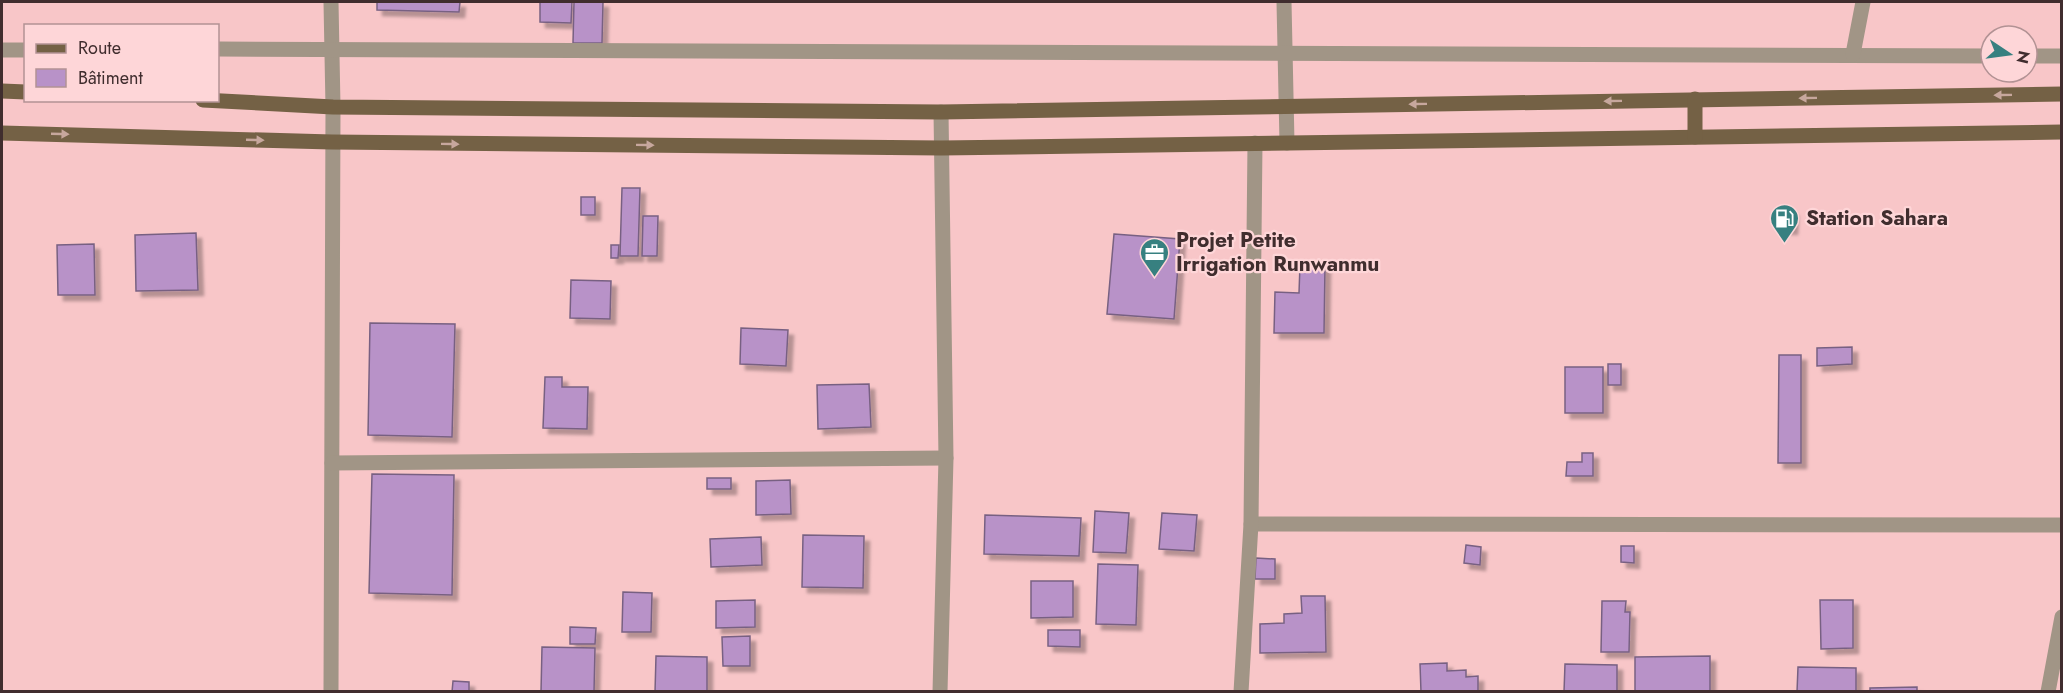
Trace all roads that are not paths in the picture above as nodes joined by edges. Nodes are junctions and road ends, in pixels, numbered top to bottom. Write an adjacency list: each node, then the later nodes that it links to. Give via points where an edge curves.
1 (331, 2): 4 (street)
2 (1284, 2): 8 (street)
3 (1863, 2): 9 (street)
4 (332, 48): 5 (street); 8 (street); 18 (street)
5 (219, 49)
6 (2, 50): 7 (street)
7 (24, 50)
8 (1285, 52): 9 (street); 19 (street)
9 (1853, 54): 10 (street)
10 (1979, 56)
11 (2039, 56): 12 (street)
12 (2061, 56)
13 (2, 91): 14 (main road)
14 (24, 92)
15 (2061, 94): 16 (main road, one-way to 16)
16 (1695, 99): 19 (main road, one-way to 19); 23 (main road)
17 (219, 101): 18 (main road)
18 (333, 106): 20 (main road); 24 (street)
19 (1286, 106): 20 (main road); 26 (street)
20 (940, 112): 27 (street)
21 (2061, 132): 23 (main road)
22 (2, 133): 24 (main road, one-way to 24)
23 (1695, 137): 26 (main road)
24 (332, 142): 27 (main road, one-way to 27); 29 (street)
25 (1255, 143): 26 (main road); 27 (main road); 30 (street)
26 (1287, 143)
27 (941, 148): 28 (street)
28 (946, 458): 29 (street); 34 (street)
29 (332, 463): 33 (street)
30 (1251, 524): 31 (street); 35 (street)
31 (2061, 525)
32 (2061, 618): 36 (street)
33 (331, 692)
34 (940, 692)
35 (1241, 692)
36 (2049, 692)

